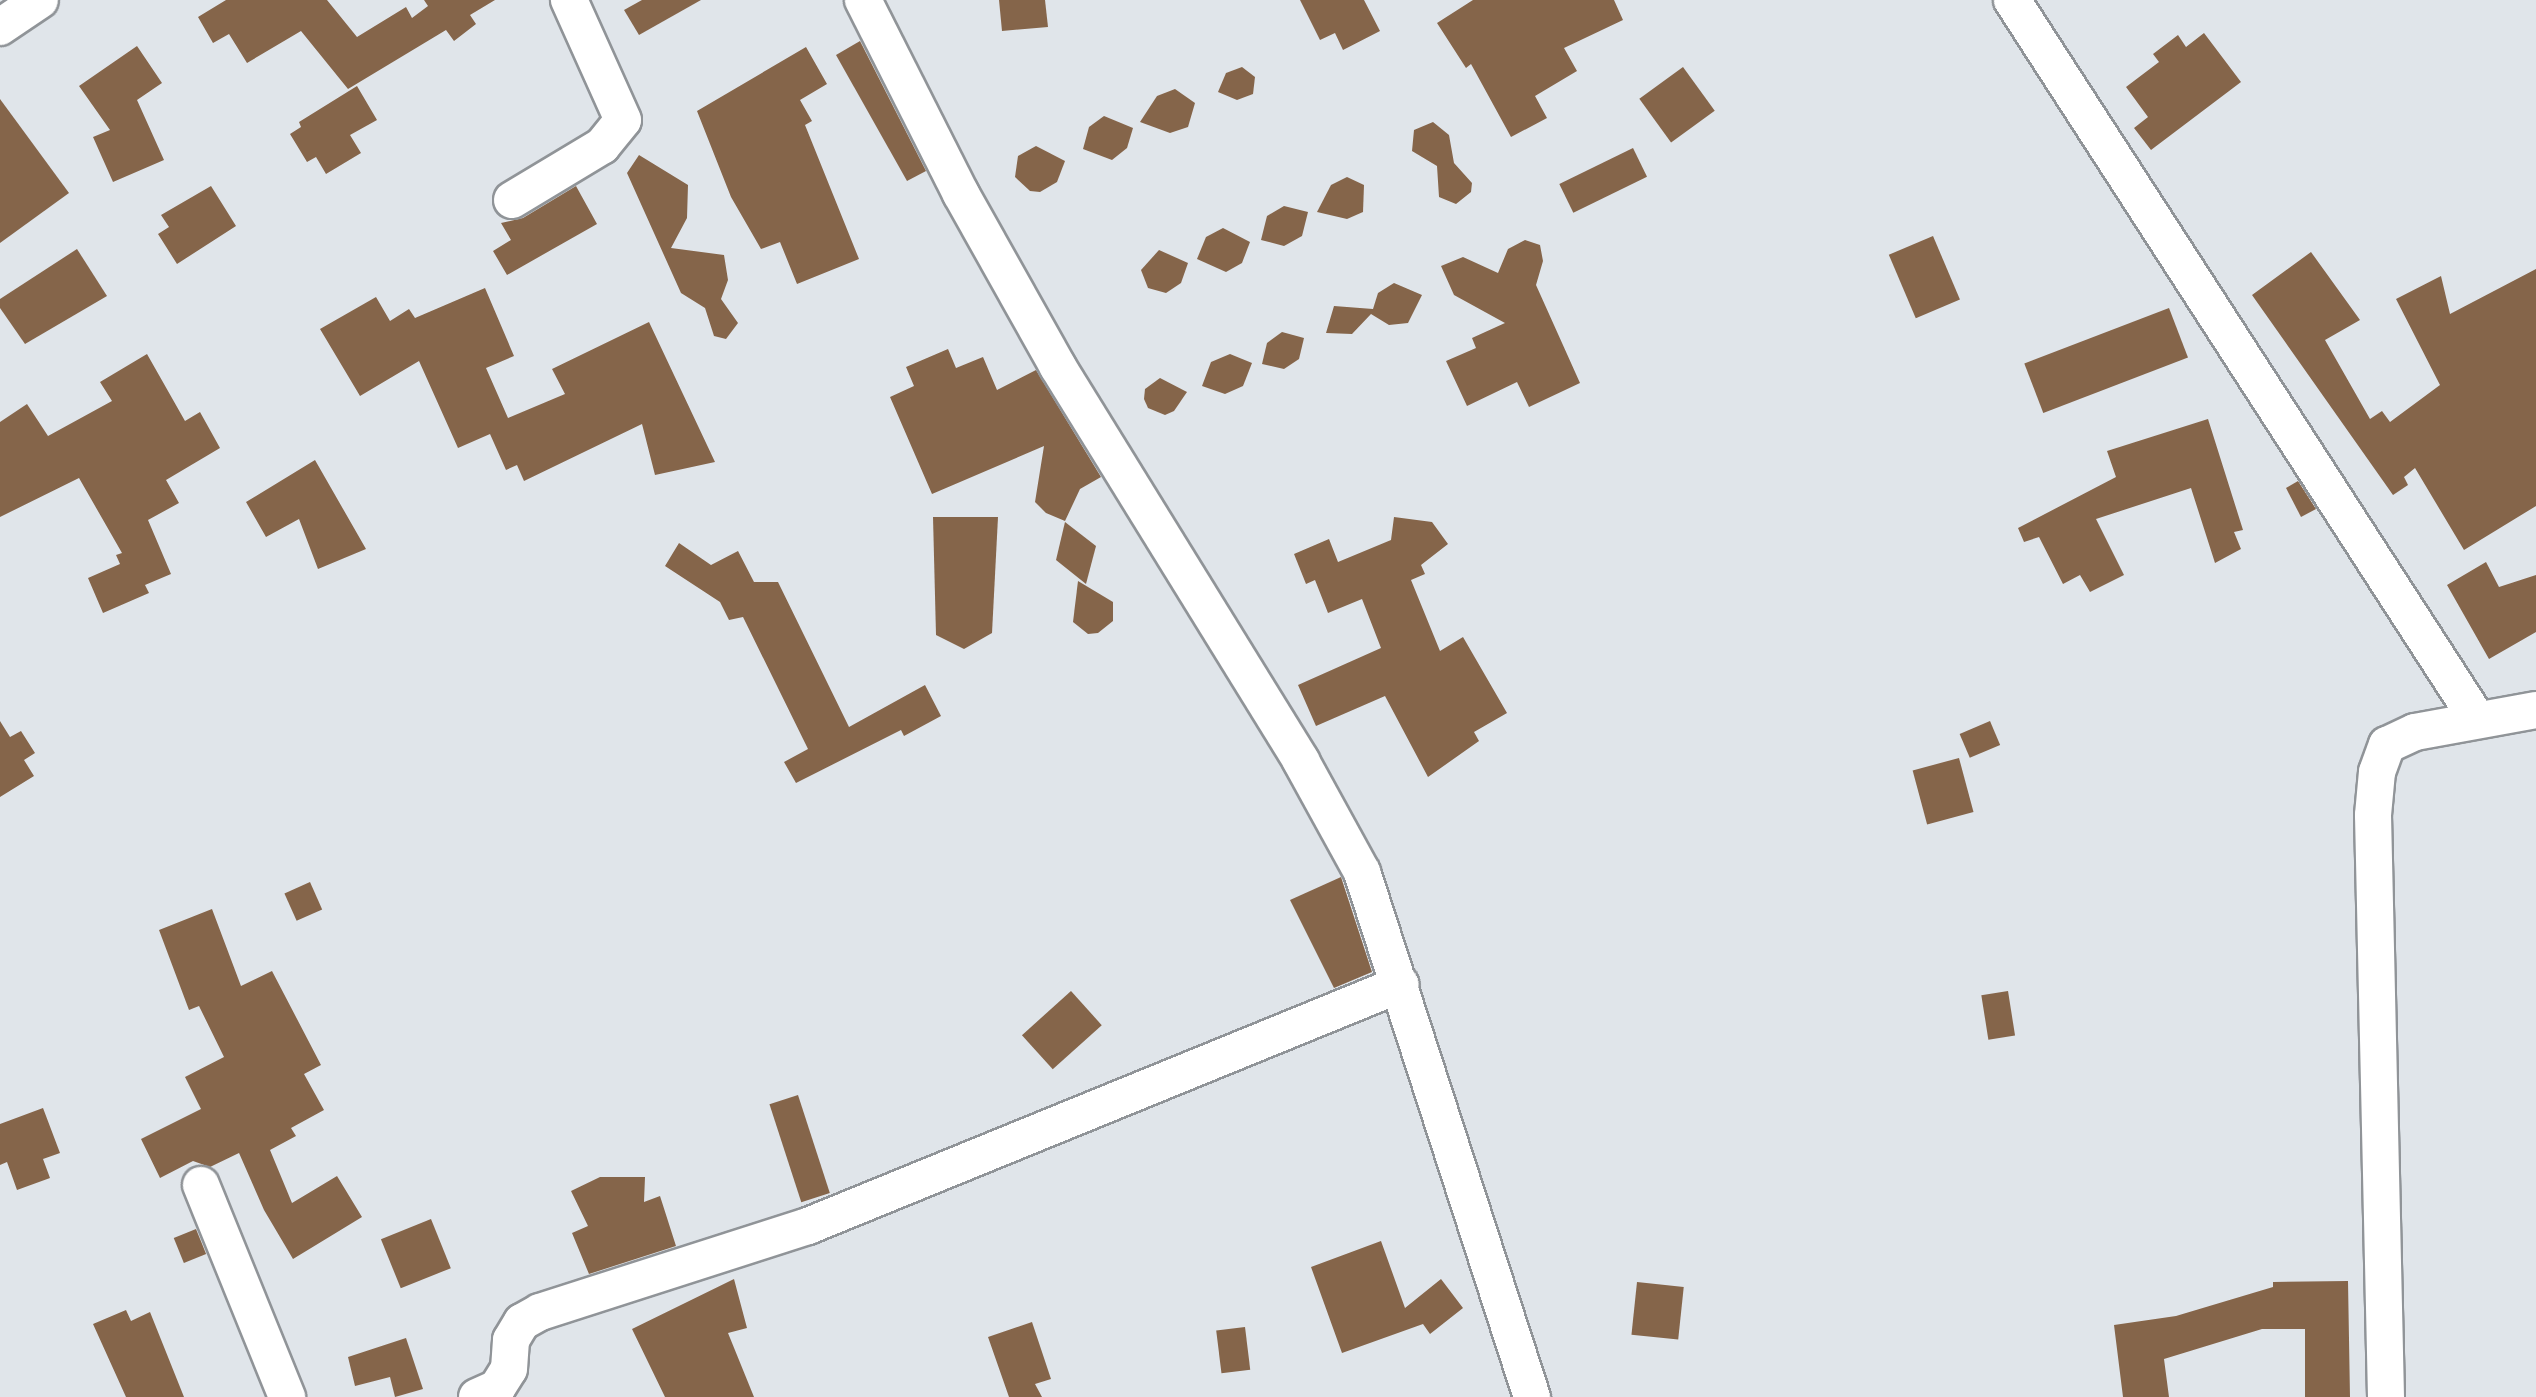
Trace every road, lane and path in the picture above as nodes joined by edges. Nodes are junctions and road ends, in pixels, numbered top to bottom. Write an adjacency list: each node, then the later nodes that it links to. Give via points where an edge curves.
1 (40, 0): 5 (street)
2 (569, 0): 6 (street, via 623,120 602,146)
3 (863, 0): 9 (street, via 961,194 1058,367 1301,761 1362,872)
4 (2012, 0): 8 (street)
5 (0, 27)
6 (512, 200)
7 (2536, 710): 8 (street)
8 (2477, 719): 15 (street, via 2415,732 2387,745 2377,772 2373,815)
9 (1401, 984): 11 (street, via 808,1226 540,1312 522,1322 511,1340); 14 (street)
10 (201, 1185): 12 (street)
11 (516, 1383): 13 (street)
12 (287, 1397)
13 (477, 1397)
14 (1532, 1397)
15 (2386, 1397)

